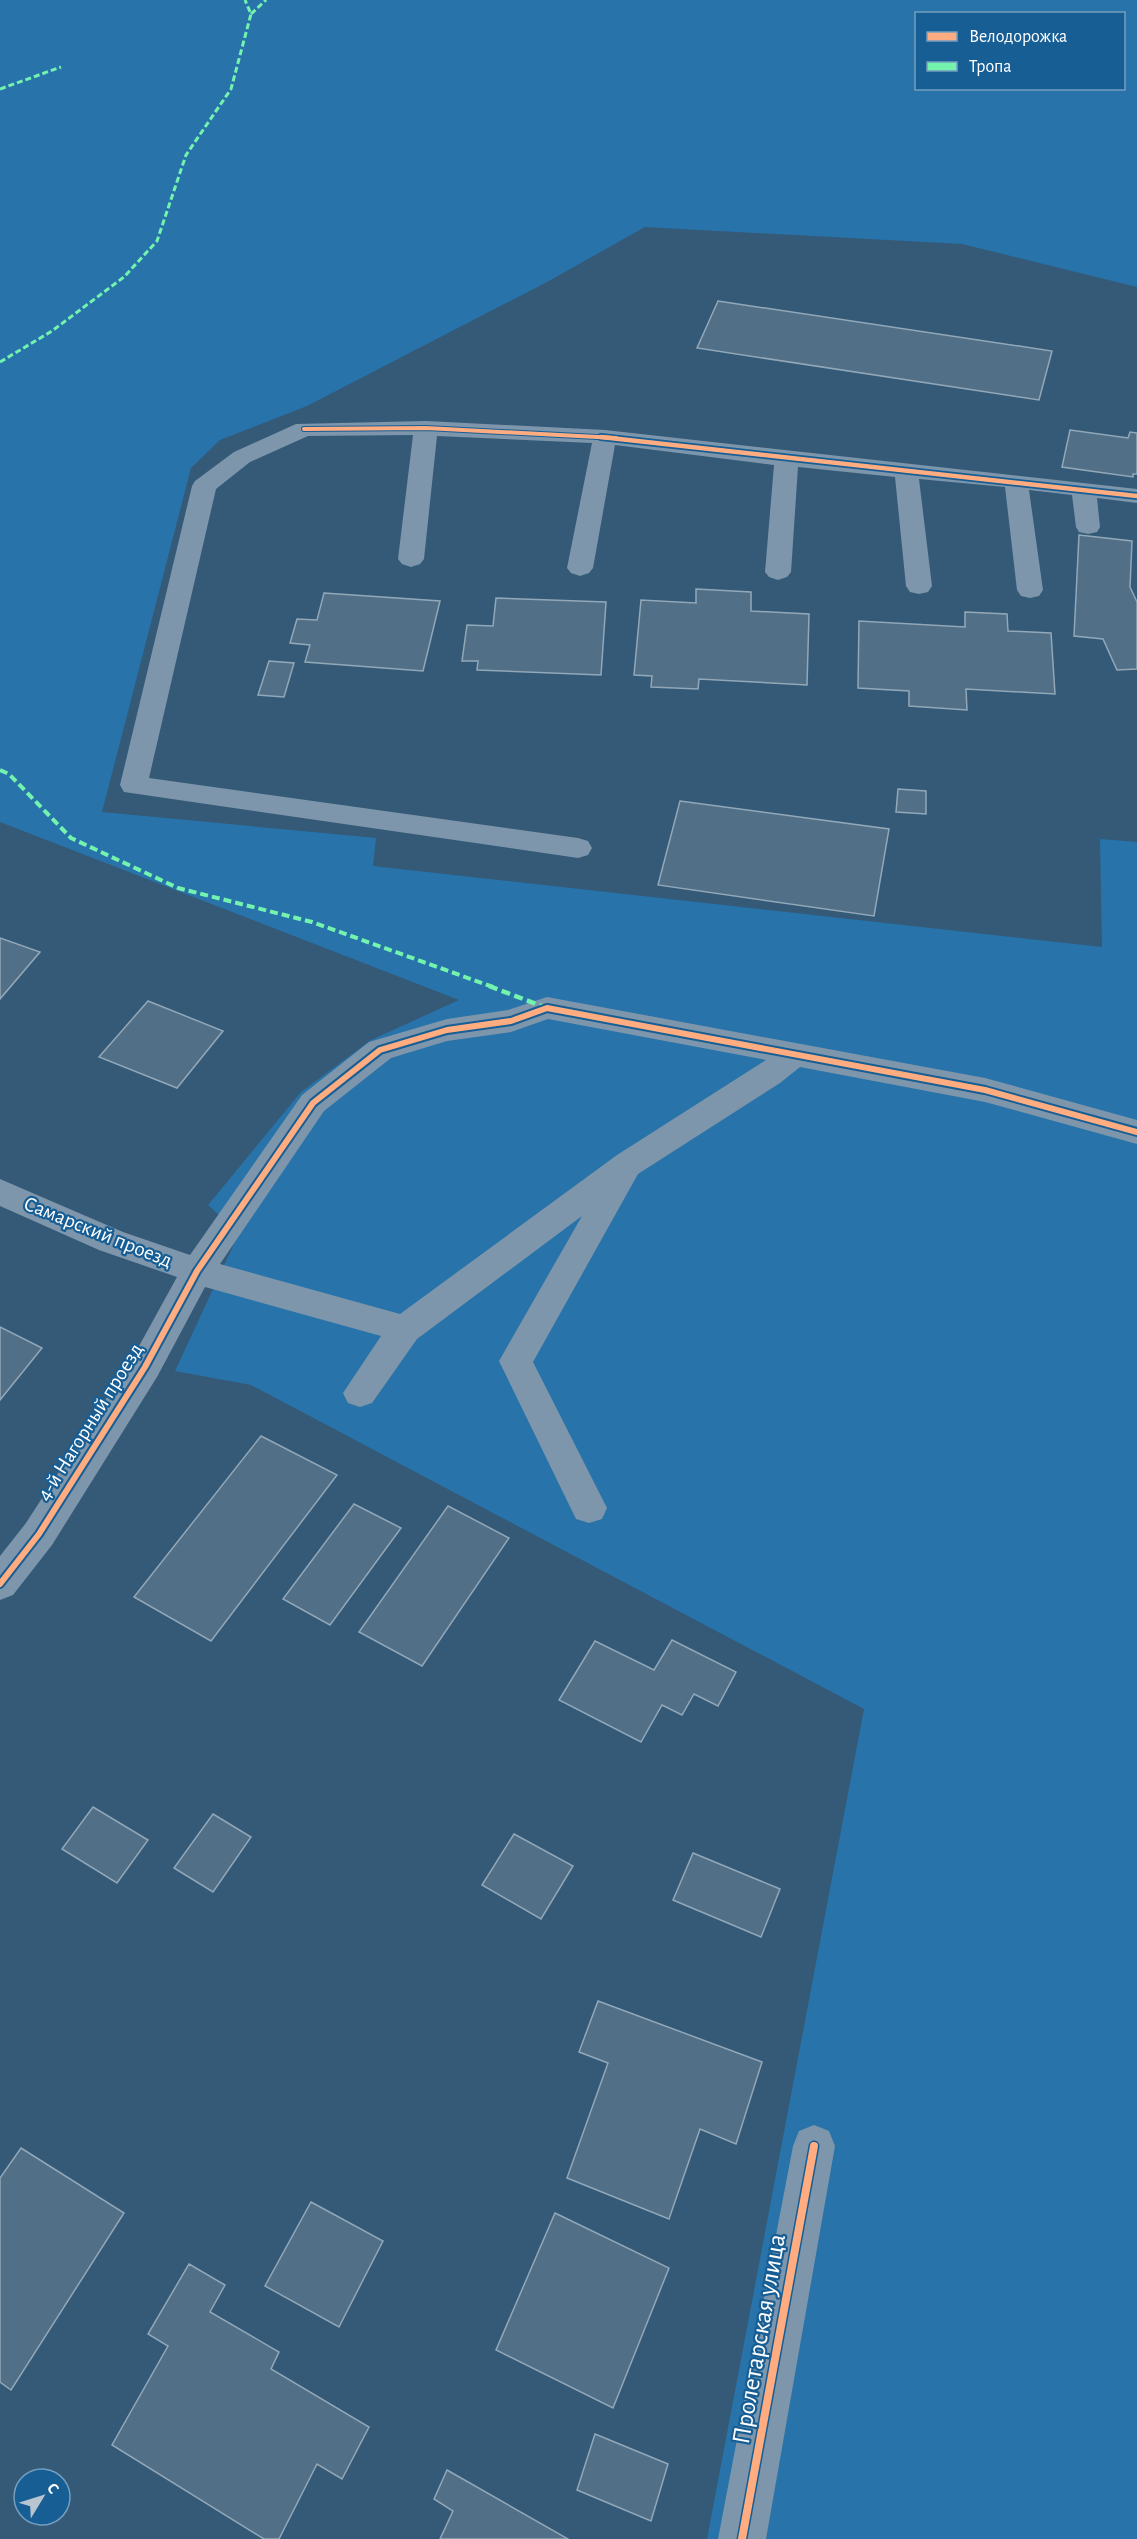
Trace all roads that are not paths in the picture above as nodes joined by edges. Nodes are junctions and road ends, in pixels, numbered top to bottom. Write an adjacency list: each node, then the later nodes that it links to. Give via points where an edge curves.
1 (426, 428): 2 (street); 9 (street); 14 (street, via 304,429 242,457 204,486 134,785)
2 (605, 437): 3 (street); 10 (street)
3 (787, 459): 4 (street); 11 (street)
4 (906, 471): 5 (street); 12 (street)
5 (1016, 481): 6 (street); 13 (street)
6 (1084, 490): 7 (street); 8 (street)
7 (1137, 496)
8 (1088, 527)
9 (411, 559)
10 (580, 568)
11 (778, 572)
12 (919, 586)
13 (1030, 590)
14 (578, 848)
15 (796, 1053): 16 (street, 4-й Нагорный проезд, via 985,1090); 17 (street, via 769,1075); 19 (street, 4-й Нагорный проезд, via 547,1008 511,1021 447,1030 380,1050 313,1103)
16 (1137, 1132)
17 (628, 1164): 20 (street); 22 (street, via 516,1361)
18 (0, 1192): 19 (street, Самарский проезд, via 111,1241)
19 (197, 1271): 20 (street, Самарский проезд); 23 (street, 4-й Нагорный проезд, via 146,1367 39,1534)
20 (405, 1329): 21 (street)
21 (360, 1392)
22 (590, 1508)
23 (0, 1584)
24 (814, 2146): 25 (street, Пролетарская улица)
25 (742, 2539)

